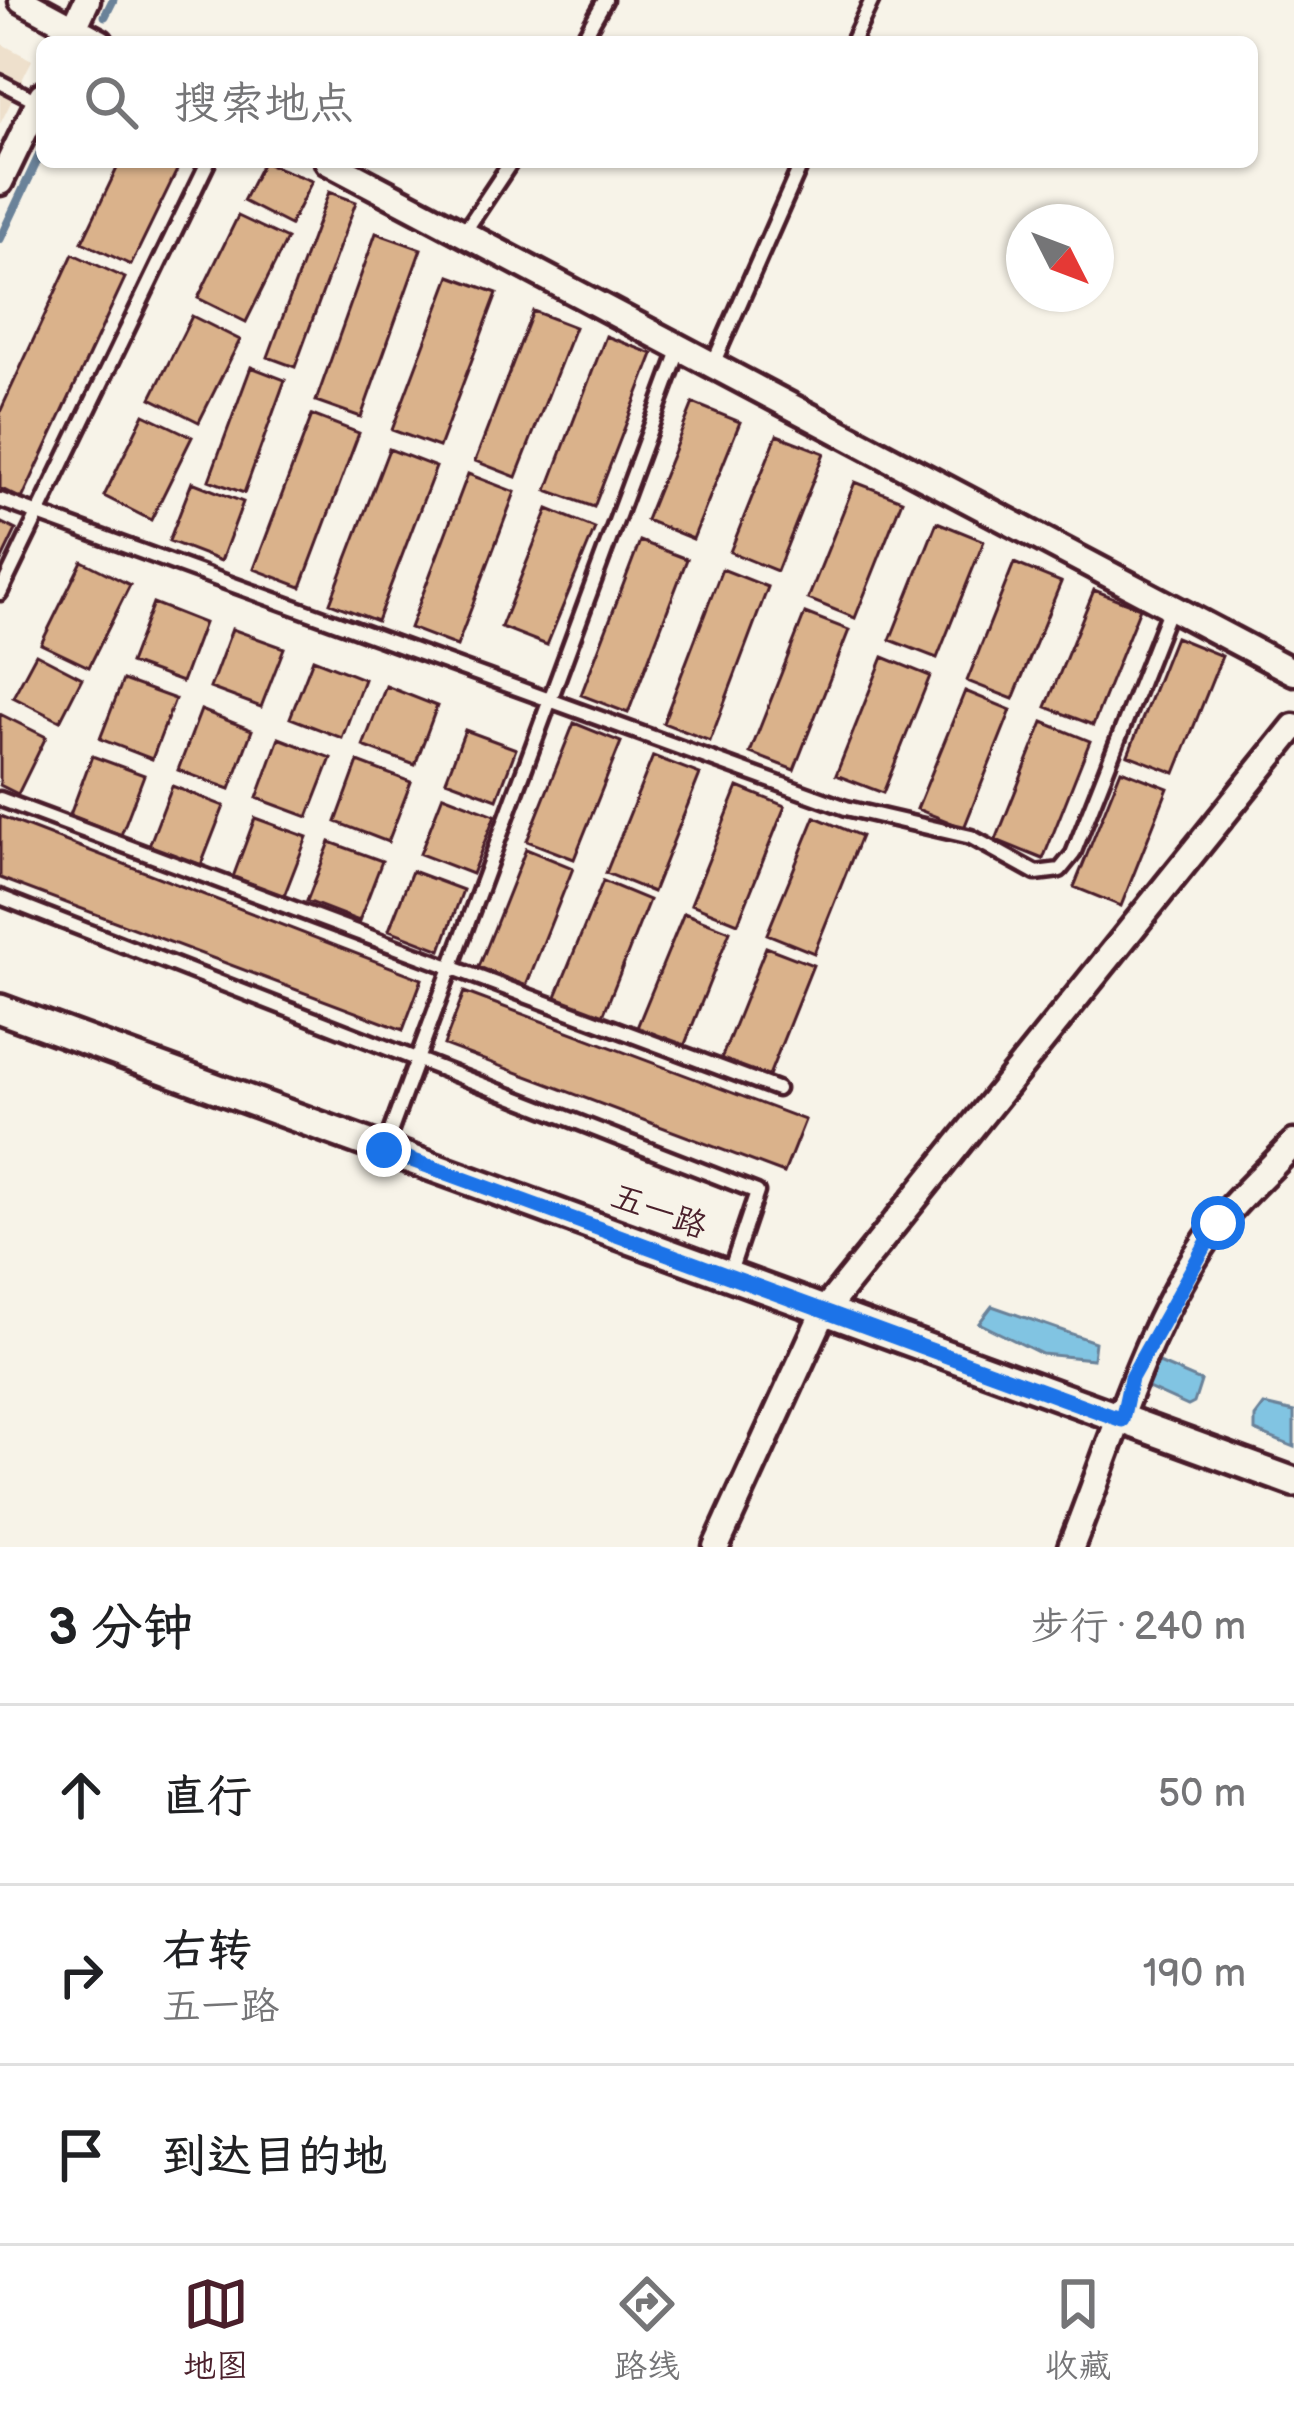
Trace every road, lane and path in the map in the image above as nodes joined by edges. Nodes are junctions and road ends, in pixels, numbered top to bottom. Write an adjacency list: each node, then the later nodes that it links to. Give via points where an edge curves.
1 (22, 0): 5 (street)
2 (87, 0): 5 (street)
3 (605, 0): 6 (lane)
4 (872, 0): 7 (lane)
5 (70, 35)
6 (584, 36)
7 (855, 36)
8 (0, 82): 9 (lane)
9 (36, 96)
10 (36, 106): 15 (street)
11 (205, 168): 20 (lane)
12 (339, 168): 16 (street)
13 (507, 168): 16 (lane)
14 (799, 168): 18 (lane)
15 (0, 182)
16 (463, 234): 17 (street)
17 (680, 348): 18 (street); 24 (lane)
18 (713, 365): 22 (street)
19 (0, 500): 20 (lane)
20 (37, 517): 21 (lane); 24 (lane)
21 (0, 593)
22 (1171, 607): 23 (street); 24 (lane, via 1060,870 1036,873 971,837 846,808)
23 (1294, 672)
24 (549, 701): 28 (lane)
25 (1294, 727): 35 (street)
26 (0, 799): 28 (lane)
27 (0, 898): 30 (lane)
28 (451, 967): 30 (lane); 31 (lane)
29 (0, 1009): 33 (street, 五一路)
30 (417, 1059): 33 (lane); 34 (lane, via 757,1192)
31 (777, 1089)
32 (1294, 1143): 36 (street, via 1218,1223 1131,1378)
33 (384, 1150): 34 (street, 五一路)
34 (728, 1276): 35 (street, 五一路)
35 (824, 1311): 36 (street, 五一路); 38 (street)
36 (1122, 1420): 37 (street, 五一路); 39 (street)
37 (1294, 1482)
38 (716, 1547)
39 (1072, 1547)

